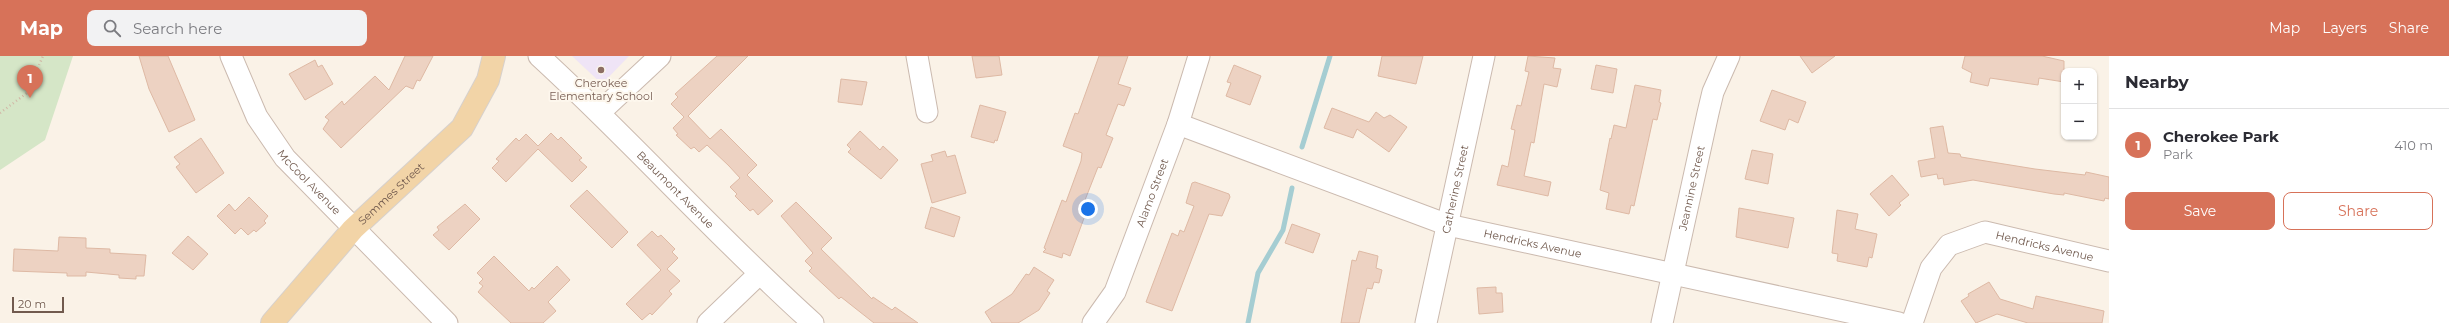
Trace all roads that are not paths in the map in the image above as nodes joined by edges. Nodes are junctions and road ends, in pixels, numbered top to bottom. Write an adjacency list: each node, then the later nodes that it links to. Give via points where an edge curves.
1 (231, 56): 13 (street, McCool Avenue, via 257,117 285,158)
2 (494, 56): 13 (main road, Semmes Street, via 488,80 462,128)
3 (539, 56): 9 (street, Beaumont Avenue)
4 (660, 56): 9 (street)
5 (917, 56): 10 (street)
6 (1199, 56): 11 (street, Alamo Street)
7 (1484, 56): 12 (street, Catherine Street)
8 (1729, 56): 15 (street, Jeannine Street, via 1713,92)
9 (600, 112): 16 (street, Beaumont Avenue)
10 (927, 112)
11 (1178, 124): 12 (street, Hendricks Avenue); 21 (street, Alamo Street, via 1115,292)
12 (1448, 225): 15 (street, Hendricks Avenue); 22 (street, Catherine Street)
13 (353, 229): 17 (main road, Semmes Street); 18 (street, McCool Avenue)
14 (2109, 261): 25 (street, Hendricks Avenue, via 1985,232 1949,245 1931,268)
15 (1673, 272): 23 (street, Jeannine Street); 24 (street, Hendricks Avenue)
16 (759, 274): 19 (street); 20 (street, Beaumont Avenue)
17 (272, 323)
18 (447, 323)
19 (708, 323)
20 (813, 323)
21 (1093, 323)
22 (1426, 323)
23 (1662, 323)
24 (1900, 323)
25 (1912, 323)

